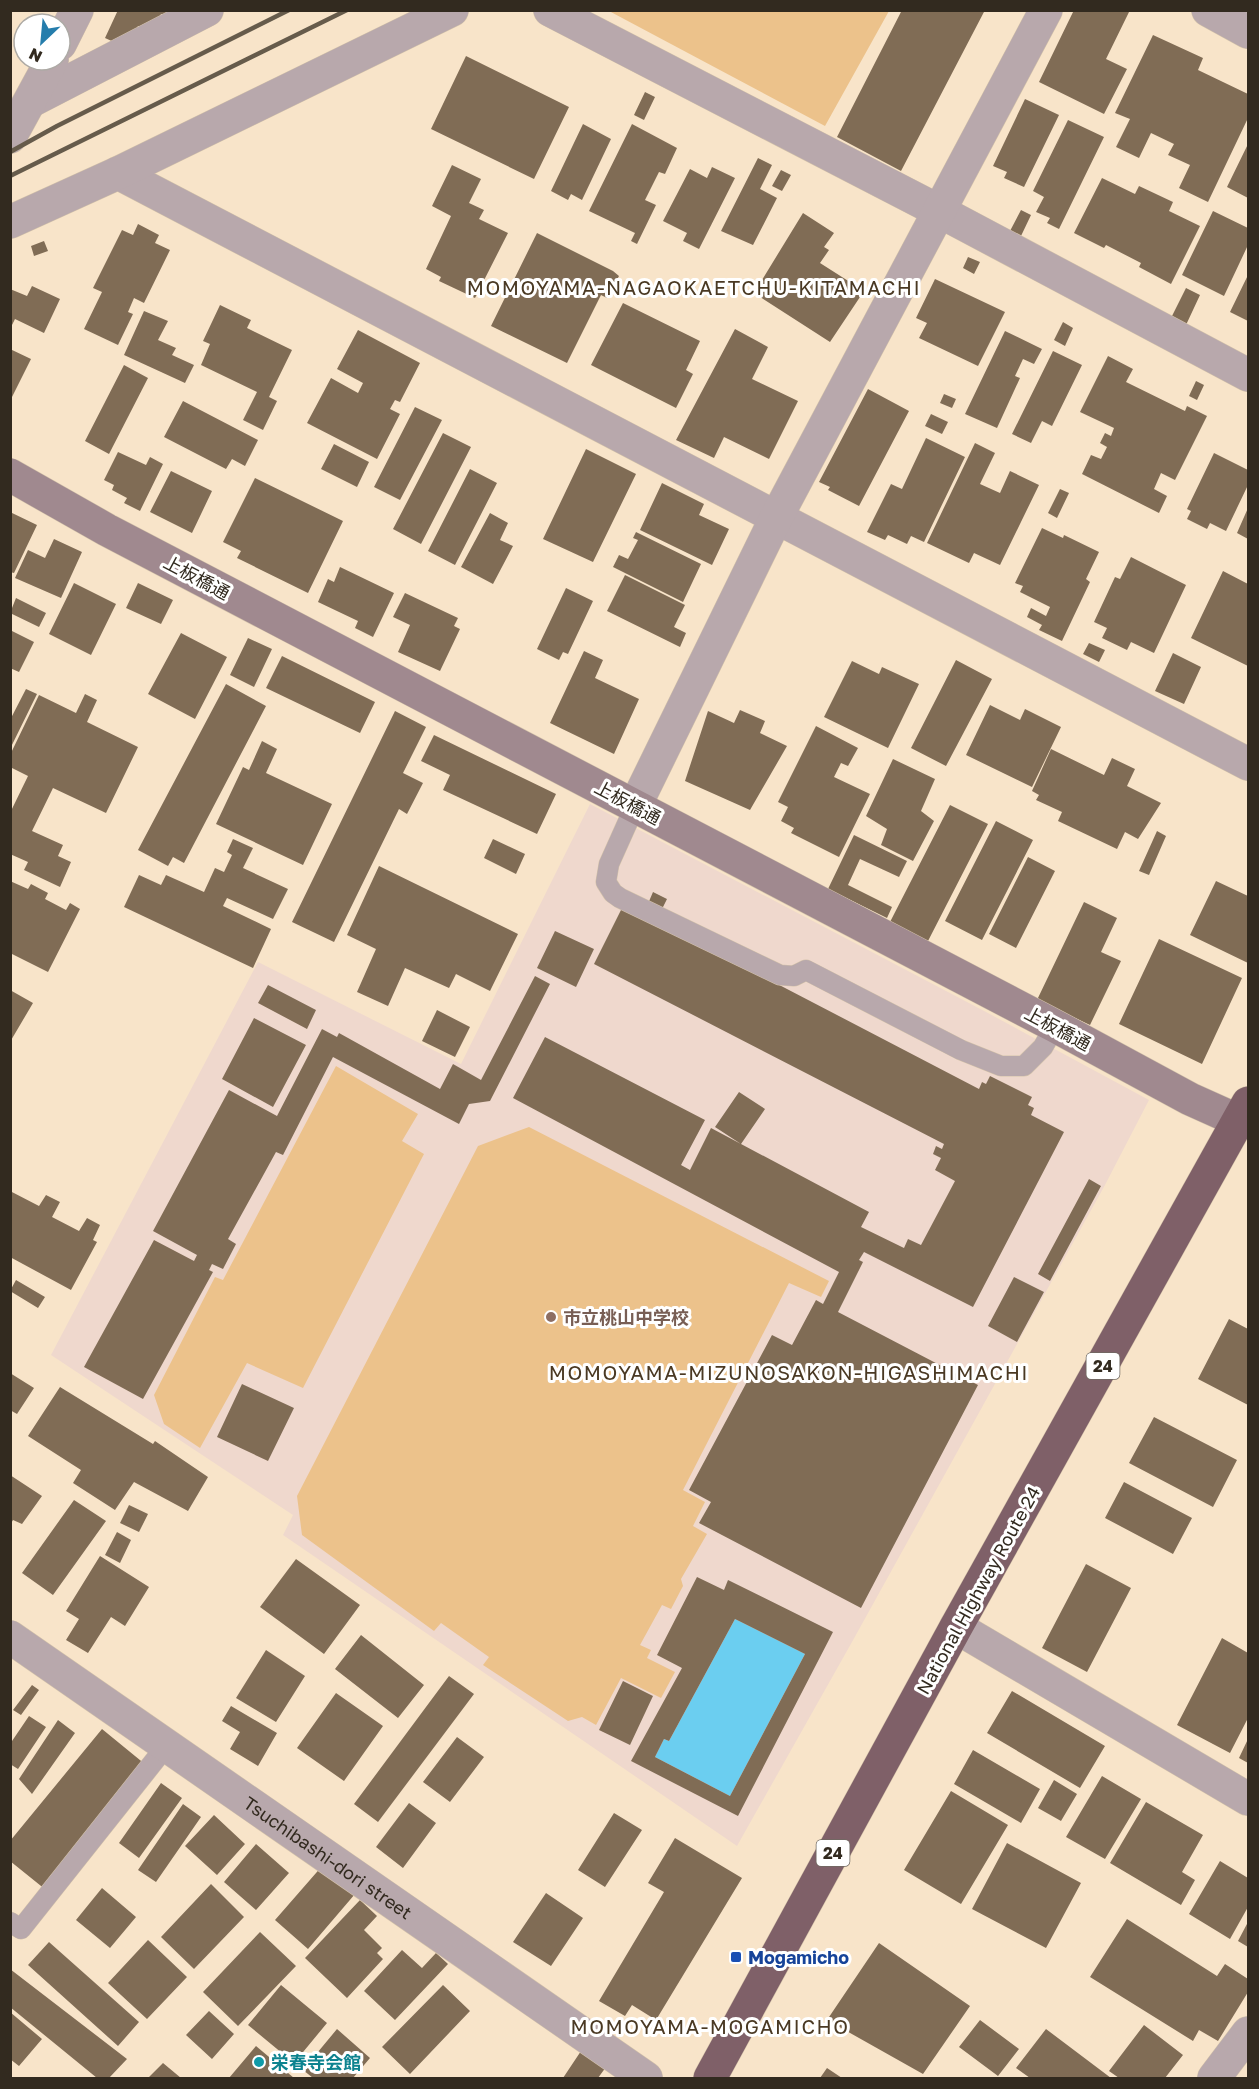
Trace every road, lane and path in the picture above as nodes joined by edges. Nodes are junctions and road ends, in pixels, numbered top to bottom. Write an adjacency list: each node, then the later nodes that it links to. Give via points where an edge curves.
1 (207, 10): 8 (street)
2 (452, 10): 10 (street)
3 (550, 10): 11 (street)
4 (1046, 10): 11 (street)
5 (1208, 10): 6 (street)
6 (1248, 32)
7 (46, 72): 8 (street)
8 (31, 101): 9 (street)
9 (10, 137)
10 (118, 172): 12 (street); 15 (street)
11 (939, 211): 13 (street); 15 (street)
12 (10, 222)
13 (1248, 375)
14 (10, 475): 17 (street, 上板橋通, via 107,530)
15 (776, 518): 16 (street); 17 (street)
16 (1248, 764)
17 (635, 806): 18 (street, 上板橋通); 18 (lane, via 609,864 606,882 620,898 780,975 794,976 806,970 961,1050 1001,1066 1024,1066 1043,1047)
18 (1055, 1026): 19 (street, 上板橋通, via 1191,1099)
19 (1245, 1116): 20 (highway, National Highway Route 24 / 24)
20 (956, 1627): 23 (street); 27 (highway, National Highway Route 24 / 24)
21 (10, 1637): 22 (street, Tsuchibashi-dori street)
22 (167, 1745): 24 (lane, via 21,1929); 26 (street, Tsuchibashi-dori street)
23 (1248, 1799)
24 (10, 1922)
25 (1248, 2032): 28 (street)
26 (646, 2079)
27 (710, 2079)
28 (1214, 2079)

